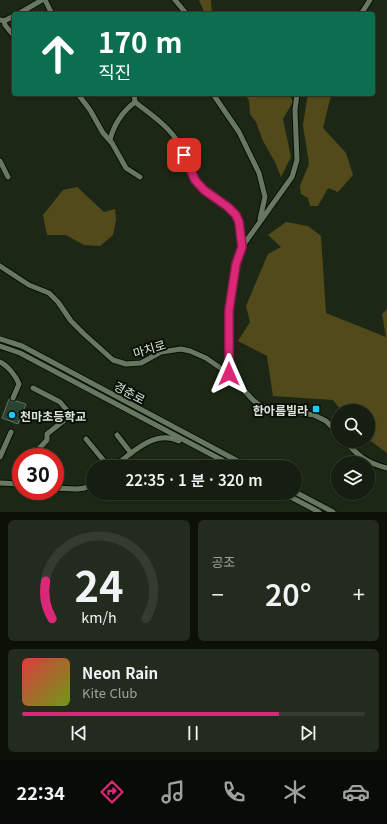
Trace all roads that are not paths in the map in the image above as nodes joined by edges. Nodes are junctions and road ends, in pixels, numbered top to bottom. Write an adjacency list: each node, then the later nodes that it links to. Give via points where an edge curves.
1 (42, 0): 5 (street)
2 (45, 0): 6 (street)
3 (175, 0): 7 (street)
4 (370, 0): 8 (street)
5 (21, 12)
6 (51, 12)
7 (185, 12)
8 (362, 12)
9 (12, 17): 10 (street)
10 (2, 21): 11 (street)
11 (12, 34)
12 (80, 96): 17 (street)
13 (134, 96): 16 (street)
14 (214, 96): 21 (street, via 239,132 259,173 265,197)
15 (297, 96): 21 (street, via 297,160 292,177)
16 (135, 102): 17 (street, via 121,116); 22 (street, via 172,133 195,180 236,215)
17 (110, 140): 20 (street, via 126,168)
18 (0, 161): 19 (street)
19 (8, 177)
20 (140, 177)
21 (260, 222): 22 (street)
22 (242, 247): 27 (street, via 236,264 229,310)
23 (0, 266): 27 (street, 마치로, via 29,285 49,293 76,325 113,360 126,364 141,363 160,352 181,349 206,358)
24 (0, 338): 42 (street, 경춘로, via 22,346)
25 (0, 346): 40 (street, 경춘로, via 20,353)
26 (0, 362): 29 (street, via 5,364 19,384)
27 (229, 374): 30 (street, 마치로, via 258,404 314,415)
28 (33, 388): 34 (street, via 60,402 71,414 47,434 47,440)
29 (13, 398)
30 (331, 426)
31 (11, 432): 37 (street)
32 (117, 435): 36 (street)
33 (86, 439): 38 (street)
34 (40, 448)
35 (352, 448): 43 (street, via 362,458)
36 (131, 453): 39 (street); 41 (street, via 147,442 166,437 174,438)
37 (0, 457)
38 (103, 460)
39 (122, 460)
40 (222, 460)
41 (222, 460)
42 (236, 460)
43 (387, 468)
44 (0, 483): 45 (street)
45 (12, 484)
46 (64, 488): 47 (street)
47 (86, 488)
48 (302, 496): 53 (street)
49 (296, 500): 50 (street)
50 (303, 504): 51 (street); 52 (street)
51 (314, 512)
52 (319, 512)
53 (333, 512)

